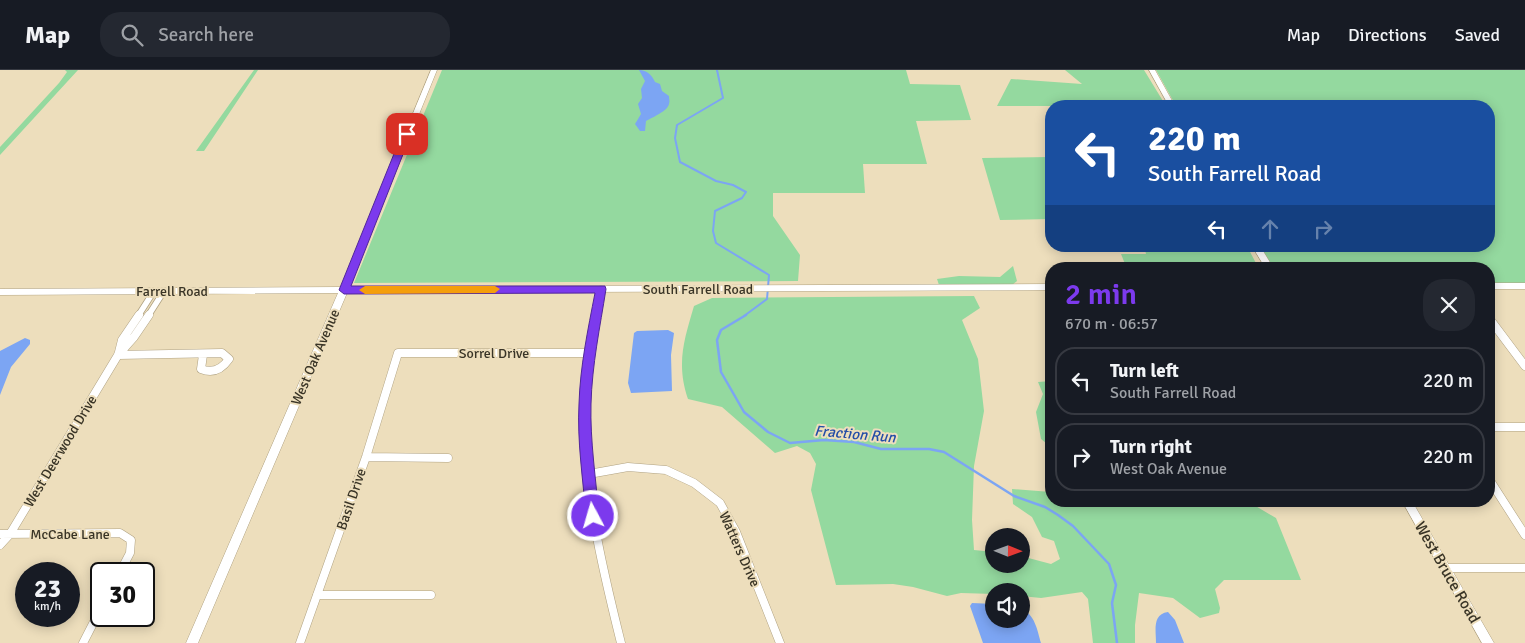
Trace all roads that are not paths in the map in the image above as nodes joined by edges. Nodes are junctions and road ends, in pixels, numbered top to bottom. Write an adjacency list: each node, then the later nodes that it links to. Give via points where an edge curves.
1 (434, 70): 10 (street, West Oak Avenue)
2 (1152, 70): 3 (street)
3 (1169, 100)
4 (1495, 286): 5 (street)
5 (1525, 286)
6 (1045, 287): 8 (street, South Farrell Road)
7 (764, 288): 8 (street, South Farrell Road); 9 (street, South Farrell Road)
8 (774, 288)
9 (601, 289): 10 (street, South Farrell Road); 16 (street)
10 (344, 290): 12 (street, Farrell Road); 38 (street, West Oak Avenue)
11 (154, 291): 12 (street, Farrell Road); 13 (street, Farrell Road); 17 (street, West Deerwood Drive, via 122,340)
12 (164, 291): 17 (street, West Deerwood Drive)
13 (0, 292)
14 (1495, 326): 19 (street)
15 (398, 353): 16 (street, Sorrel Drive); 22 (street, Basil Drive)
16 (590, 353): 24 (street, via 585,403)
17 (118, 355): 18 (street); 28 (street, West Deerwood Drive)
18 (203, 355)
19 (1525, 366)
20 (1495, 427): 21 (street)
21 (1525, 427)
22 (366, 458): 23 (street); 34 (street, Basil Drive)
23 (448, 458)
24 (589, 474): 40 (street, via 600,559); 41 (street, Watters Drive, via 628,466 666,470 694,483 720,504 736,532)
25 (1495, 488): 29 (street)
26 (1411, 507): 32 (street, West Bruce Road)
27 (0, 534): 28 (street, McCabe Lane)
28 (10, 534): 30 (street, West Deerwood Drive); 31 (street, McCabe Lane, via 120,533 131,540)
29 (1525, 536)
30 (0, 545)
31 (126, 562)
32 (1446, 568): 33 (street); 42 (street, West Bruce Road)
33 (1525, 568)
34 (317, 595): 35 (street); 39 (street, Basil Drive)
35 (431, 595)
36 (91, 627): 37 (street)
37 (83, 643)
38 (192, 643)
39 (300, 643)
40 (621, 643)
41 (780, 643)
42 (1488, 643)

